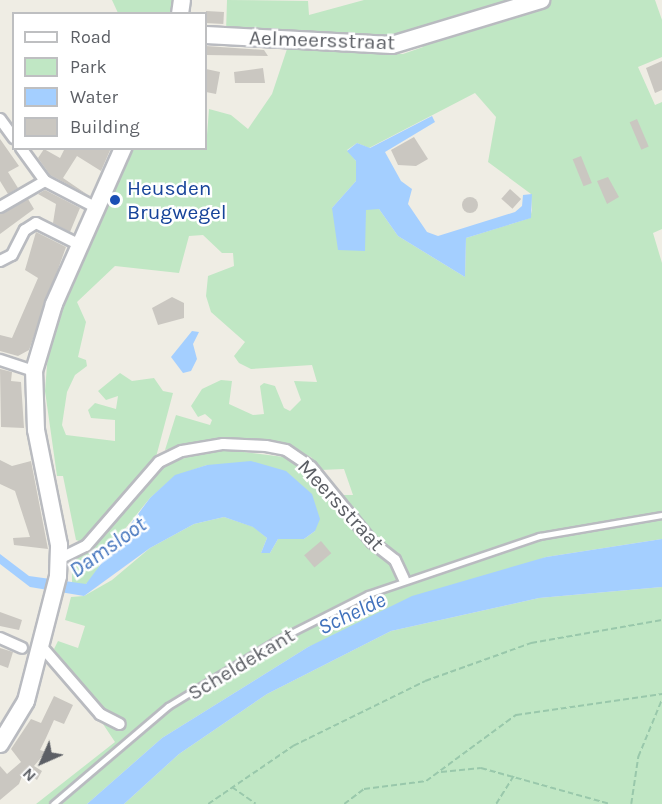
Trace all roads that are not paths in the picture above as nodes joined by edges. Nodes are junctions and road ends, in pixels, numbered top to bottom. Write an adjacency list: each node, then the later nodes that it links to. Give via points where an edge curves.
1 (541, 0): 2 (main road, Aelmeersstraat, via 392,45)
2 (207, 35)
3 (0, 119): 4 (street)
4 (12, 135)
5 (22, 150): 7 (street)
6 (122, 150): 9 (main road)
7 (45, 181): 8 (street); 9 (street)
8 (0, 207)
9 (95, 207): 10 (main road)
10 (78, 244): 11 (street, via 36,223 25,230 12,255); 13 (main road)
11 (0, 261)
12 (0, 360): 13 (street)
13 (34, 371): 15 (main road, via 36,430)
14 (662, 515): 16 (lane, Scheldekant, via 539,536)
15 (59, 568): 16 (street, Meersstraat, via 86,546 159,462 182,451 224,444 286,450 311,467 372,542 395,560); 18 (main road)
16 (404, 579): 21 (lane, Scheldekant, via 275,641 168,706)
17 (0, 638): 19 (street)
18 (42, 647): 20 (street, via 100,714); 22 (main road, via 26,701)
19 (22, 648)
20 (120, 724): 21 (lane)
21 (131, 737): 23 (lane, Scheldekant)
22 (0, 744)
23 (53, 804)

